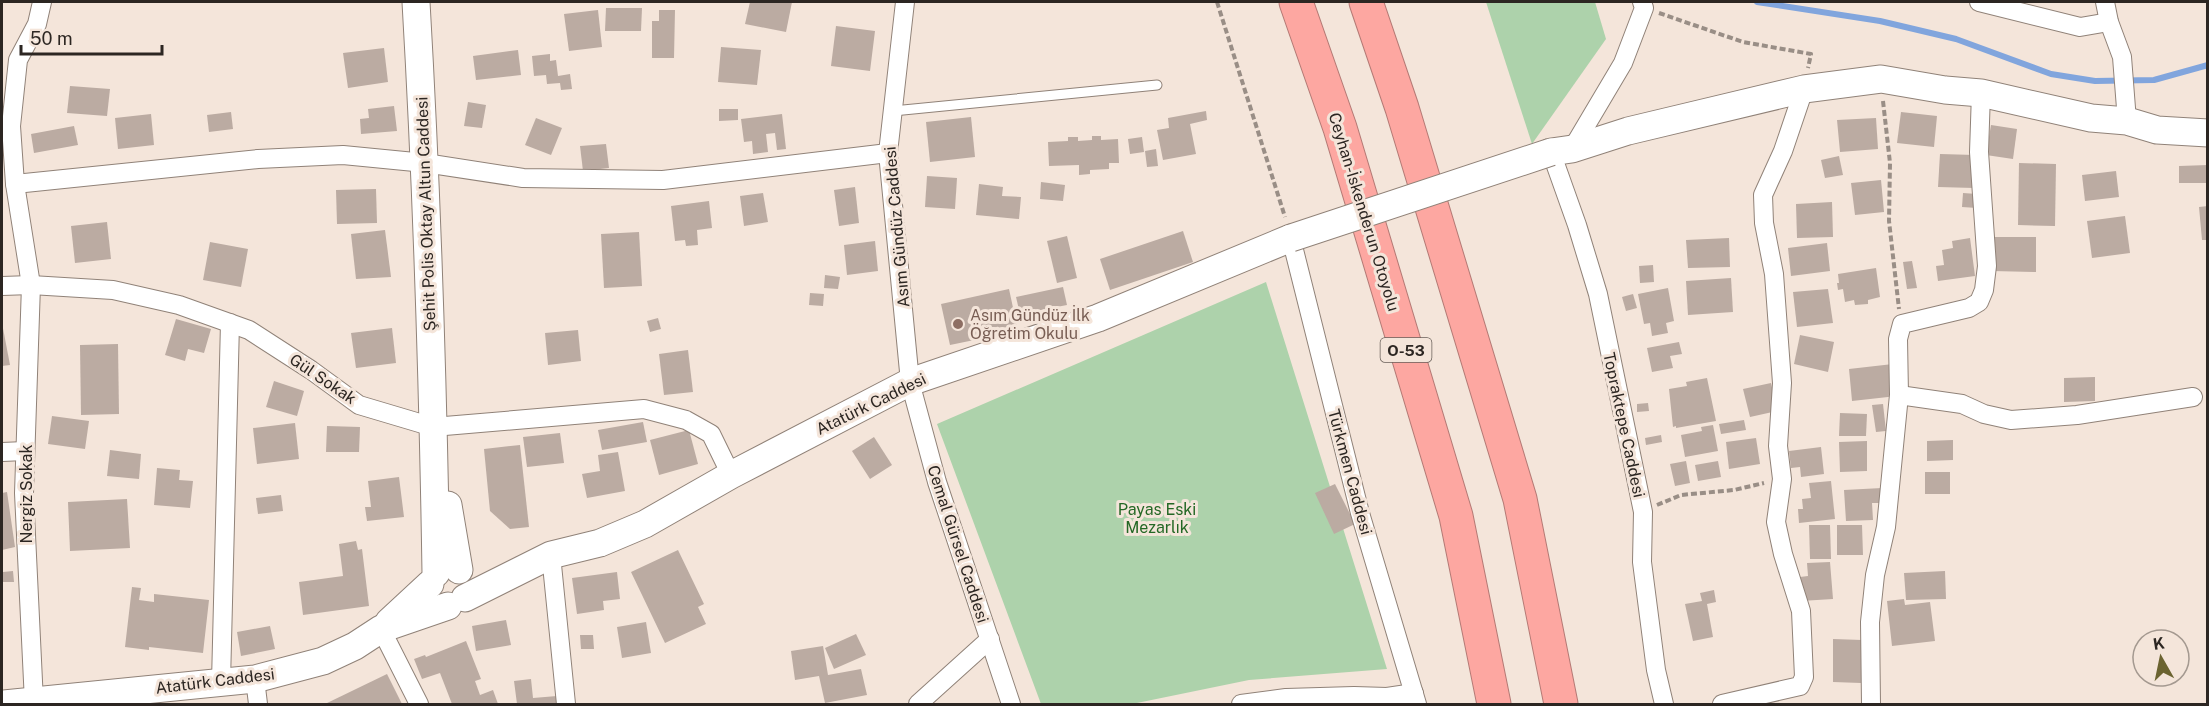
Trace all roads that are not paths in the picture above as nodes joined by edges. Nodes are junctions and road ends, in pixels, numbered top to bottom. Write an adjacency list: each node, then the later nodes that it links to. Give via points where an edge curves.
1 (42, 2): 10 (street, via 37,24)
2 (416, 2): 19 (street, Şehit Polis Oktay Altun Caddesi)
3 (900, 2): 14 (street, Asım Gündüz Caddesi)
4 (1296, 2): 46 (highway, Ceyhan-İskenderun Otoyolu / O-53, via 1340,128 1456,516)
5 (1365, 2): 47 (highway, via 1402,108 1520,499)
6 (1979, 2): 9 (street, via 2080,27)
7 (2105, 2): 9 (street)
8 (1643, 5): 17 (street, via 1623,63)
9 (2109, 22): 15 (street, via 2123,65)
10 (10, 61): 20 (street, Nergiz Sokak)
11 (1157, 85): 14 (lane)
12 (1804, 89): 13 (street, Atatürk Caddesi, via 1881,79); 17 (street, Atatürk Caddesi); 49 (street, via 1763,195 1774,274 1782,383 1778,446 1782,479 1776,522 1801,611 1804,677 1800,686)
13 (1981, 93): 15 (street, Atatürk Caddesi, via 2091,118); 26 (street, via 1979,152 1987,266 1984,290 1979,302 1969,308 1902,324 1898,339)
14 (893, 111): 18 (street, Asım Gündüz Caddesi)
15 (2126, 111): 16 (street, Atatürk Caddesi, via 2157,130)
16 (2208, 133)
17 (1562, 150): 21 (street, Atatürk Caddesi, bridge); 48 (street, Topraktepe Caddesi, via 1577,225 1598,294 1643,512 1642,562)
18 (888, 153): 19 (street, via 663,180 523,178); 25 (street, Asım Gündüz Caddesi)
19 (425, 163): 20 (street, via 343,155 258,159); 28 (street, Şehit Polis Oktay Altun Caddesi)
20 (15, 184): 22 (street, Nergiz Sokak)
21 (1291, 238): 25 (street, Atatürk Caddesi, via 1098,318); 38 (street, Türkmen Caddesi, via 1360,513)
22 (32, 285): 23 (street, Gül Sokak); 24 (street, Gül Sokak, via 113,290 179,305); 29 (street, Nergiz Sokak)
23 (2, 286)
24 (230, 323): 28 (street, Gül Sokak, via 249,330 359,405); 36 (street)
25 (910, 382): 31 (street, Atatürk Caddesi); 35 (street, Cemal Gürsel Caddesi, via 937,482)
26 (1899, 395): 27 (street, via 1962,404 2011,420 2077,415); 50 (street, via 1887,527 1875,575 1870,622)
27 (2193, 397)
28 (434, 427): 31 (street, Gül Sokak, via 644,409 686,420 711,434); 33 (street, Şehit Polis Oktay Altun Caddesi)
29 (25, 451): 30 (street); 39 (street, Nergiz Sokak, via 24,493)
30 (2, 453)
31 (731, 475): 32 (street, Atatürk Caddesi, via 645,524 600,543)
32 (551, 555): 33 (street, Atatürk Caddesi); 42 (street)
33 (450, 584): 34 (street, Atatürk Caddesi)
34 (381, 629): 37 (street, Atatürk Caddesi, via 355,646); 41 (street)
35 (990, 639): 43 (street); 44 (street, Cemal Gürsel Caddesi)
36 (220, 682): 37 (street, Atatürk Caddesi); 39 (street, Atatürk Caddesi)
37 (256, 692)
38 (1416, 699): 45 (street, via 1286,698)
39 (42, 702): 40 (street, Atatürk Caddesi)
40 (4, 705)
41 (419, 705)
42 (566, 705)
43 (918, 705)
44 (1011, 705)
45 (1241, 705)
46 (1494, 705)
47 (1562, 705)
48 (1664, 705)
49 (1722, 705)
50 (1871, 705)

